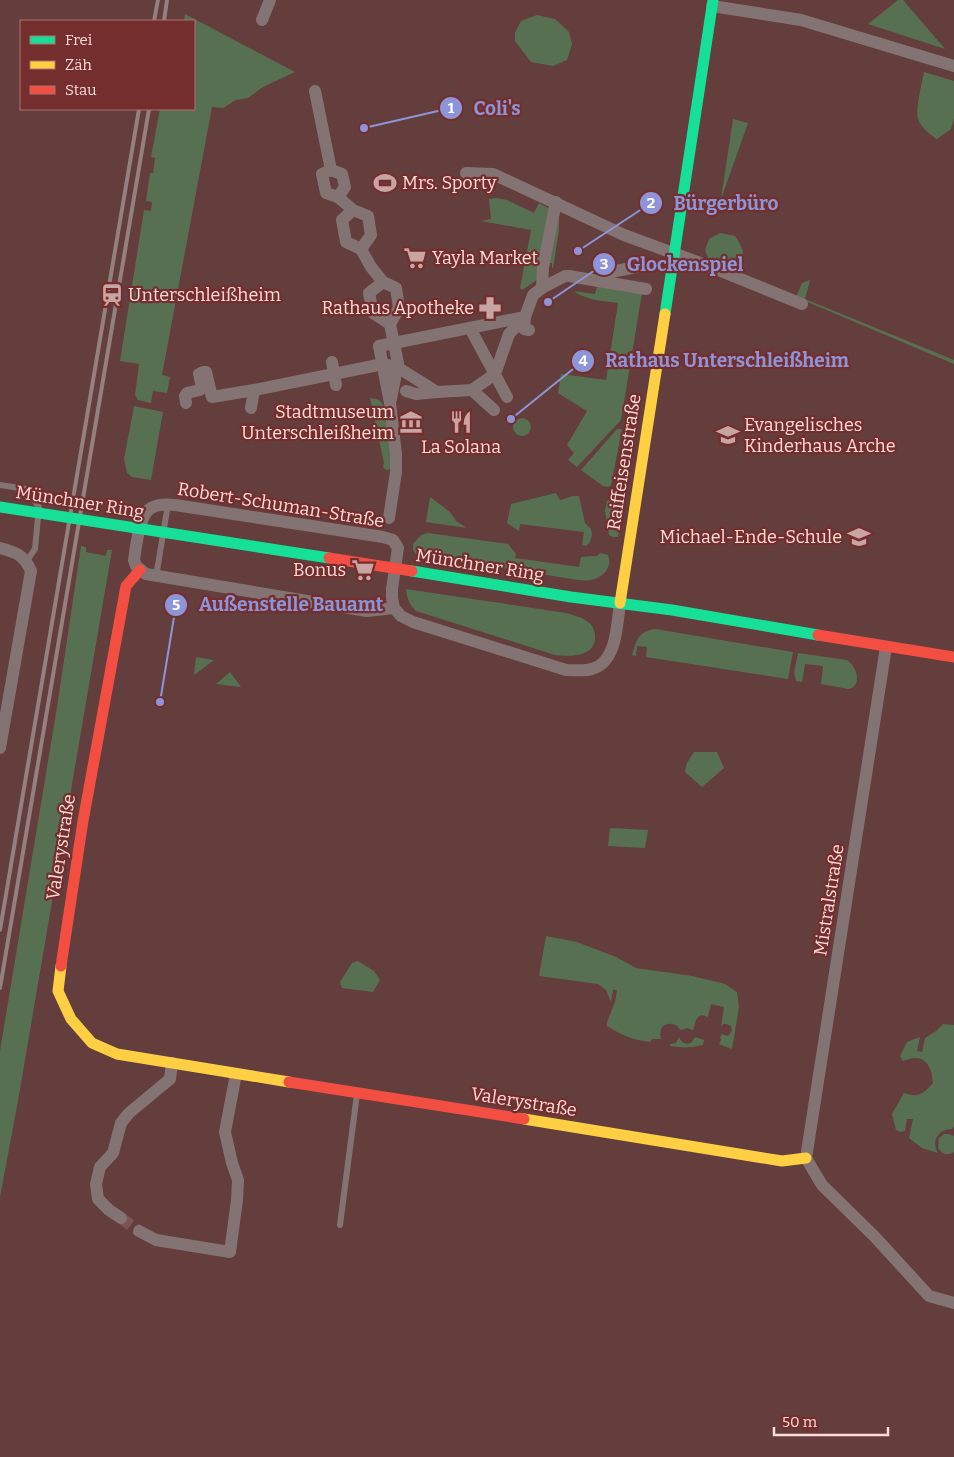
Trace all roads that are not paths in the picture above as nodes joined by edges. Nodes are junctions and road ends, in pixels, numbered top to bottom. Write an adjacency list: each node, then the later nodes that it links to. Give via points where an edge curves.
1 (270, 0): 3 (street)
2 (712, 3): 4 (street, via 801,20); 10 (street, Raiffeisenstraße)
3 (262, 20)
4 (954, 66)
5 (315, 90): 8 (street, via 331,170 342,174 345,188 338,197)
6 (466, 173): 7 (street, via 493,174)
7 (556, 202): 10 (street, via 624,235); 14 (street)
8 (353, 210): 9 (street, via 368,216 371,235); 9 (street, via 342,220 346,242)
9 (361, 249): 12 (street)
10 (674, 254): 16 (street); 42 (street, Raiffeisenstraße)
11 (646, 265): 13 (street, via 611,272)
12 (383, 282): 18 (street, via 396,288 399,308); 18 (street, via 369,293 375,318)
13 (607, 282): 14 (street, via 567,276); 15 (street)
14 (542, 288): 17 (street, via 532,295)
15 (646, 289)
16 (802, 304)
17 (525, 317): 19 (street); 20 (street, via 524,329); 24 (street, via 509,334)
18 (390, 324): 21 (street)
19 (470, 328): 21 (street); 24 (street)
20 (529, 330)
21 (394, 343): 22 (street, via 379,346); 23 (street)
22 (382, 364): 23 (street); 25 (street); 31 (street)
23 (397, 367): 26 (street); 28 (street)
24 (495, 374): 27 (street); 29 (street)
25 (254, 390): 30 (street, via 212,397 206,372 202,372 199,374 202,387 187,393); 32 (street)
26 (399, 390): 28 (street, via 416,394); 31 (street)
27 (472, 390): 28 (street); 33 (street)
28 (437, 392)
29 (507, 396)
30 (186, 403)
31 (390, 404): 37 (street, via 396,472)
32 (251, 408)
33 (494, 410)
34 (0, 485): 39 (lane, via 26,489 39,507 35,549)
35 (168, 504): 40 (street, Robert-Schuman-Straße, via 152,507 143,518 134,560); 41 (lane); 43 (street, Robert-Schuman-Straße, via 392,540 398,548 392,589)
36 (0, 507): 42 (street, Münchner Ring, bridge)
37 (389, 518)
38 (0, 548): 39 (street, via 15,552)
39 (26, 562): 46 (street, via 31,571 30,582)
40 (140, 570): 41 (street); 47 (street, Valerystraße, via 126,586 83,821 58,991 71,1019 92,1043 117,1054)
41 (156, 577): 43 (street, via 367,611)
42 (620, 603): 43 (street, via 607,660 596,668 578,671 413,622); 44 (street, Münchner Ring)
43 (394, 608)
44 (886, 647): 45 (street, Münchner Ring); 50 (street, Mistralstraße)
45 (954, 657)
46 (0, 748)
47 (172, 1063): 48 (street, Valerystraße); 51 (street, via 170,1079 121,1123 113,1153 100,1167 96,1184 98,1199)
48 (236, 1074): 49 (street, Valerystraße); 53 (street, via 225,1132 238,1180 230,1252 156,1240)
49 (357, 1093): 50 (street, Valerystraße, via 782,1161); 52 (lane)
50 (806, 1158): 54 (street, via 822,1185 929,1296)
51 (121, 1218)
52 (340, 1225)
53 (139, 1231)
54 (954, 1302)

